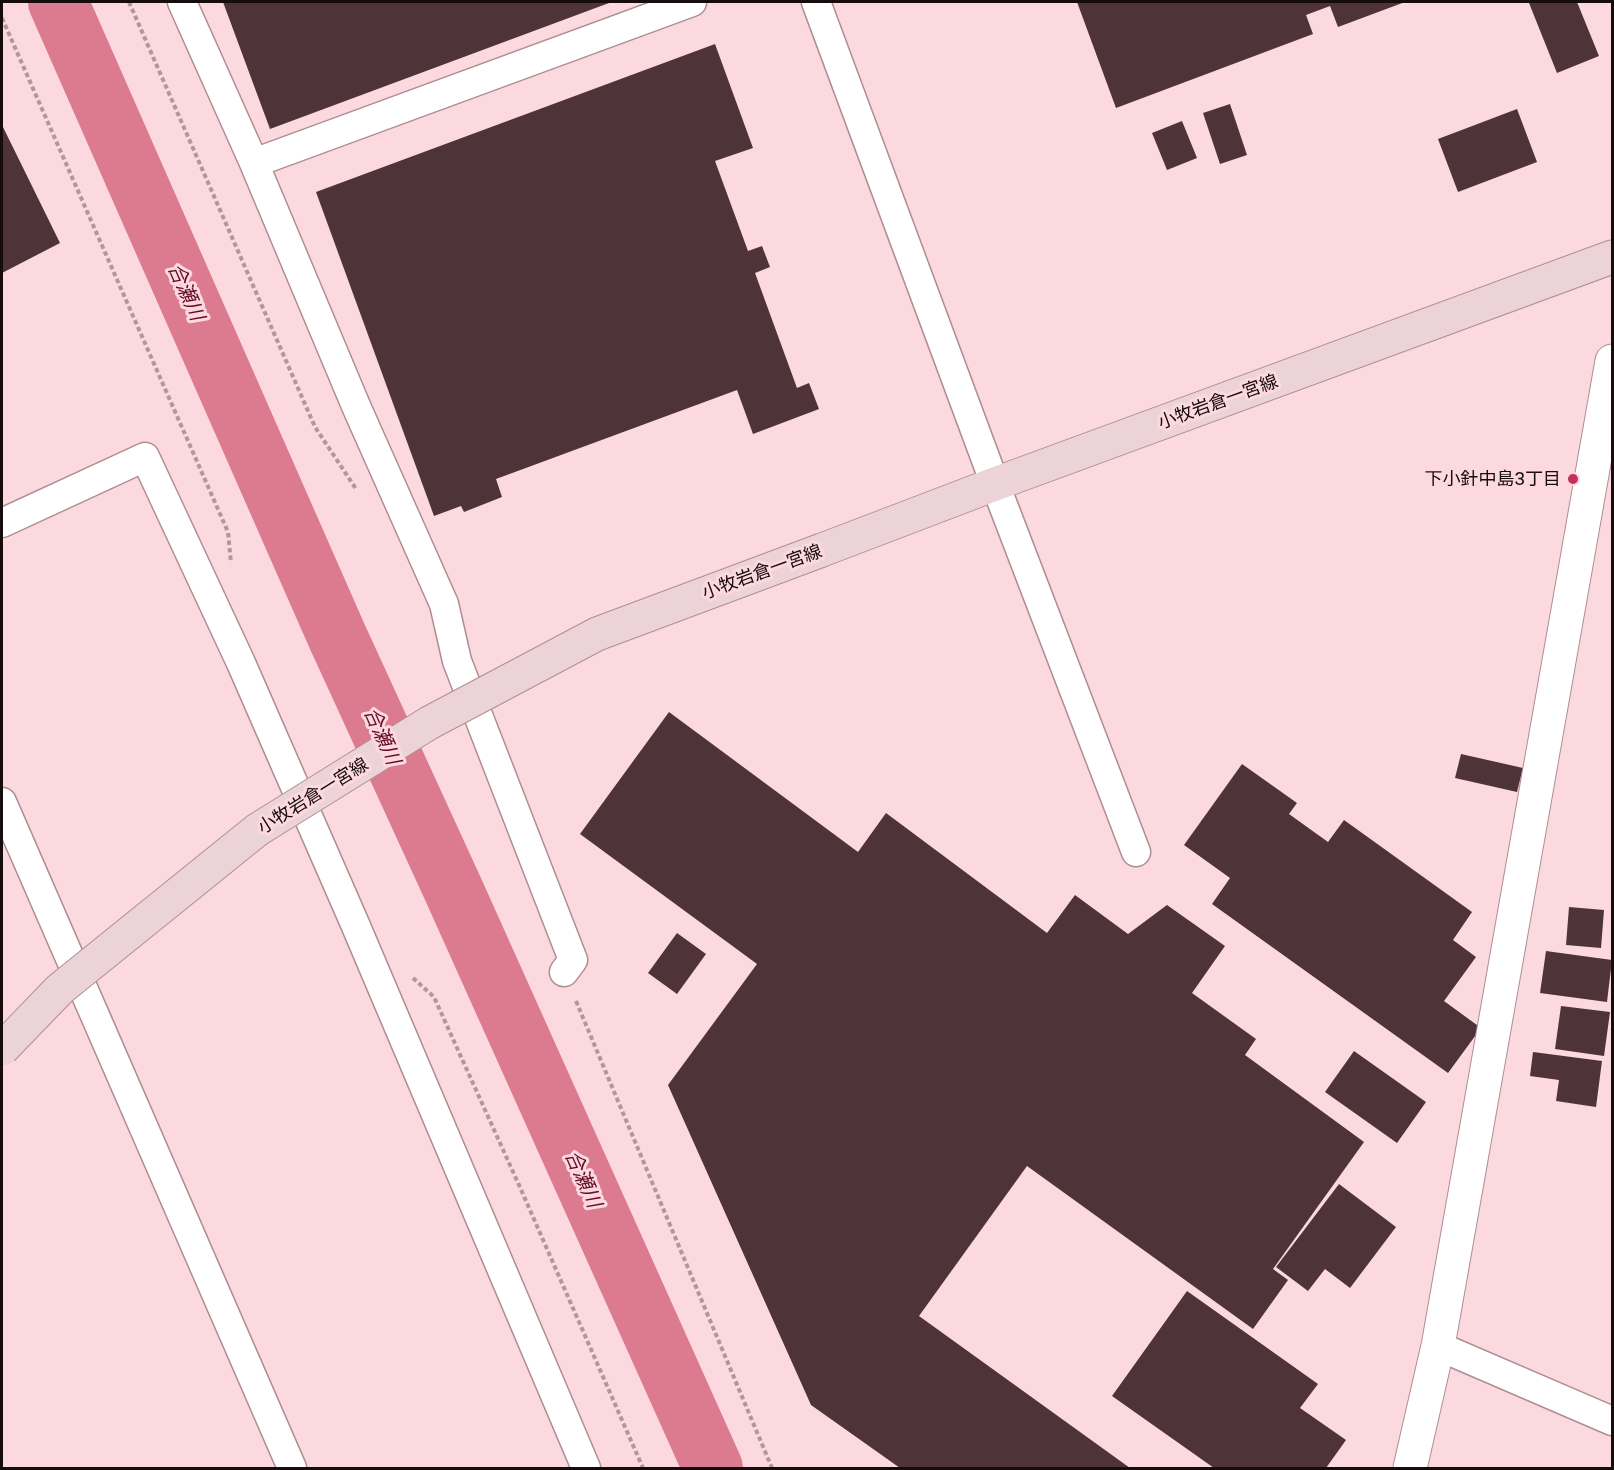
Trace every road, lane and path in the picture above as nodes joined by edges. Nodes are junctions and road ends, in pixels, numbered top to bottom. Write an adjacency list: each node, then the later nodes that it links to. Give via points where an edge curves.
1 (129, 2): 10 (path, via 315,428)
2 (182, 2): 6 (street)
3 (692, 2): 6 (street)
4 (816, 2): 9 (street)
5 (2, 18): 12 (path, via 228,532)
6 (254, 163): 15 (street, via 444,604 457,661 573,960)
7 (1612, 258): 9 (main road, 小牧岩倉一宮線)
8 (1612, 361): 18 (street)
9 (995, 484): 14 (street); 17 (main road, 小牧岩倉一宮線, bridge, via 597,634 429,723 257,830 60,989)
10 (360, 494)
11 (2, 523): 21 (street, via 145,457 346,903)
12 (231, 568)
13 (2, 802): 20 (street)
14 (1136, 852)
15 (564, 972): 23 (path)
16 (408, 973): 22 (path, via 434,997)
17 (2, 1049)
18 (1438, 1346): 19 (street); 24 (street)
19 (1612, 1421)
20 (292, 1468)
21 (586, 1468)
22 (644, 1468)
23 (772, 1468)
24 (1410, 1468)

